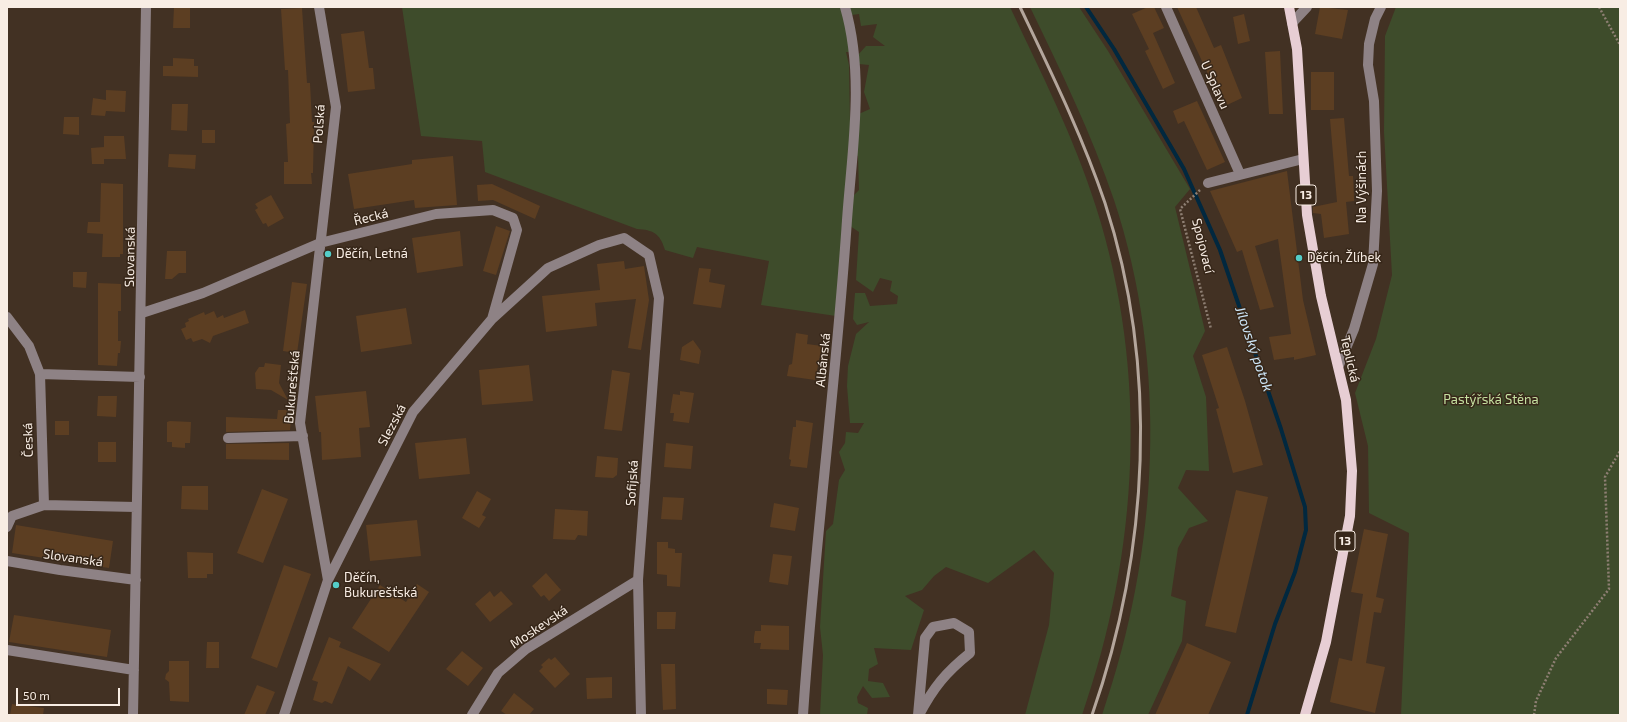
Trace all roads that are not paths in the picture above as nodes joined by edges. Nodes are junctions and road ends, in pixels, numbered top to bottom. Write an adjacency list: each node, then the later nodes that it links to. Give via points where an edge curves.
1 (146, 7): 14 (street, Slovanská)
2 (319, 7): 12 (street, Polská, via 336,107)
3 (845, 7): 35 (street, Albánská, via 851,26 856,83 841,311)
4 (1166, 7): 10 (street, U Splavu)
5 (1289, 7): 8 (main road, Teplická / 13)
6 (1307, 7): 8 (street)
7 (1381, 7): 17 (street, Na Výšinách, via 1375,19 1369,44 1368,65 1374,101 1377,191 1373,264 1354,329)
8 (1292, 23): 9 (main road, Teplická / 13, via 1297,49)
9 (1303, 159): 10 (street); 17 (main road, Teplická / 13, via 1307,216 1313,253)
10 (1240, 174): 11 (street)
11 (1208, 183)
12 (320, 243): 14 (street, Řecká, via 203,293); 16 (street, Řecká, via 436,214 493,210 513,218 517,230); 20 (street, Bukurešťská, via 300,423)
13 (649, 255): 16 (street, Slezská, via 624,238 599,245 548,268); 28 (street, Sofijská, via 660,298)
14 (142, 313): 19 (street, Slovanská)
15 (7, 317): 18 (street, Česká, via 29,346)
16 (492, 319): 27 (street, Slezská, via 412,412)
17 (1339, 365): 37 (main road, Teplická / 13, via 1351,444 1350,516 1326,642)
18 (40, 374): 19 (street); 22 (street, Česká)
19 (140, 378): 23 (street, Slovanská)
20 (303, 436): 21 (street); 27 (street, Bukurešťská)
21 (228, 438)
22 (44, 505): 23 (street); 24 (street, via 12,516)
23 (136, 507): 26 (street, Slovanská)
24 (7, 527)
25 (7, 561): 26 (street, Slovanská)
26 (136, 580): 30 (street, Slovanská)
27 (328, 580): 31 (street, Slezská)
28 (638, 580): 33 (street, Moskevská, via 526,649 498,673); 34 (street, Sofijská)
29 (7, 650): 30 (street)
30 (134, 670): 32 (street, Slovanská)
31 (286, 714)
32 (133, 715)
33 (472, 715)
34 (641, 715)
35 (802, 715)
36 (918, 715): 36 (street, via 951,668 970,653 969,632 954,623 933,627 925,638)
37 (1305, 715)

